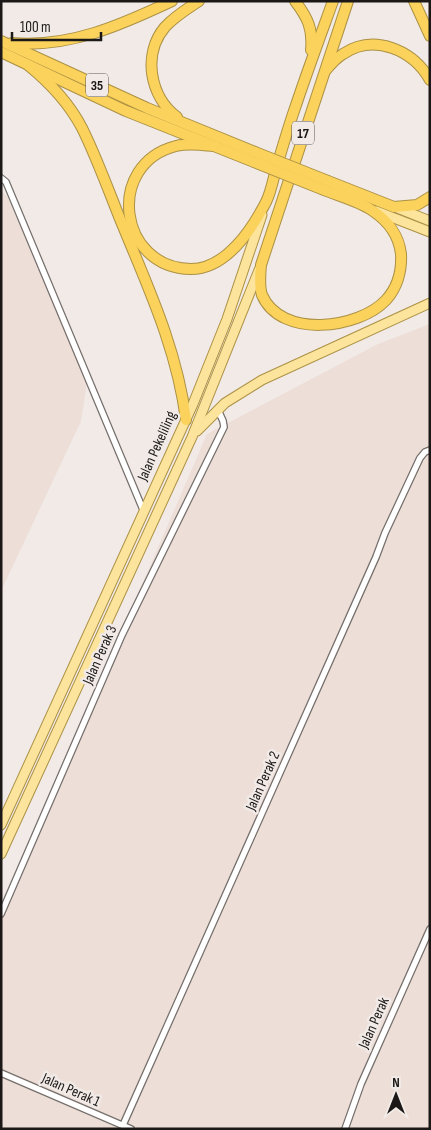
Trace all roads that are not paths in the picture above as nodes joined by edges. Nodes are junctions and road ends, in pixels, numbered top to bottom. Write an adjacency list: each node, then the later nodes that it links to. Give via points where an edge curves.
1 (172, 1): 8 (highway, via 95,34 42,44)
2 (199, 1): 13 (highway, via 164,28 152,60 155,86 164,104)
3 (294, 1): 10 (highway, via 304,13 312,34)
4 (333, 1): 10 (highway, 17)
5 (348, 1): 11 (highway, 17)
6 (414, 1): 7 (highway)
7 (430, 36)
8 (2, 45): 9 (highway, 35); 13 (highway, 35)
9 (28, 65): 14 (highway, 35, via 126,111); 27 (highway, via 63,99 82,128 156,305 176,364)
10 (309, 66): 19 (highway, Jalan Pekeliling / 17)
11 (322, 75): 12 (highway, via 341,54 374,45 404,52); 24 (highway, 17)
12 (430, 80)
13 (192, 126): 15 (highway, 17)
14 (214, 146): 15 (highway, 17); 19 (highway, via 190,144 164,150 139,171 131,188 128,207 131,224 143,247 174,267 192,269 206,266 231,252)
15 (255, 157): 17 (highway, 17, bridge)
16 (1, 178): 30 (street, via 6,182)
17 (326, 186): 20 (highway, 17); 21 (highway, 17)
18 (430, 197): 20 (highway, via 417,205)
19 (267, 200): 27 (main road, Jalan Pekeliling / 17, via 228,319)
20 (394, 207): 22 (main road, 17)
21 (372, 210): 23 (main road, 17); 24 (highway, via 393,232 401,260 398,282 392,293 370,312 328,325 291,321 274,311 263,296)
22 (430, 221)
23 (430, 232)
24 (261, 265): 28 (main road, Jalan Pekeliling)
25 (430, 303): 26 (main road, via 262,380)
26 (218, 410): 28 (main road); 35 (street, Jalan Perak 3, via 224,427 122,635)
27 (186, 420): 30 (main road, Jalan Pekeliling)
28 (192, 436): 33 (main road, Jalan Pekeliling)
29 (430, 450): 38 (street, Jalan Perak 2, via 420,458 389,525)
30 (144, 512): 31 (main road, Jalan Pekeliling)
31 (4, 814): 32 (main road, Jalan Pekeliling)
32 (1, 825)
33 (5, 835): 34 (main road, Jalan Pekeliling)
34 (2, 849)
35 (1, 914)
36 (430, 929): 40 (street, Jalan Perak, via 361,1084)
37 (1, 1073): 38 (street, Jalan Perak 1)
38 (123, 1125): 39 (street, Jalan Perak 1)
39 (131, 1129)
40 (345, 1129)

